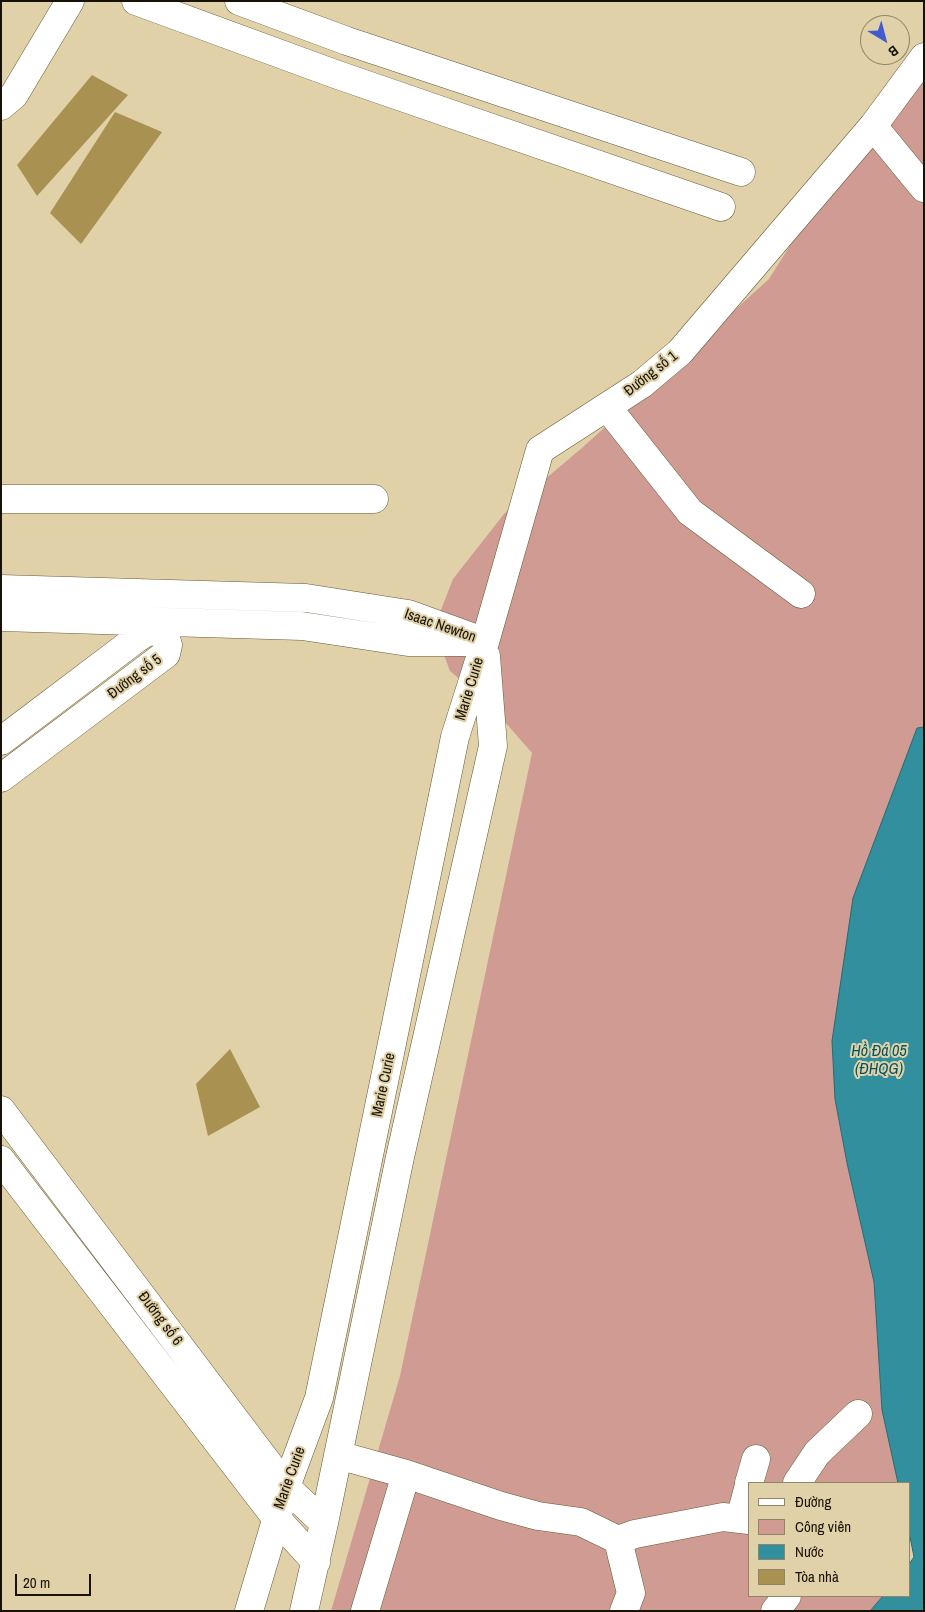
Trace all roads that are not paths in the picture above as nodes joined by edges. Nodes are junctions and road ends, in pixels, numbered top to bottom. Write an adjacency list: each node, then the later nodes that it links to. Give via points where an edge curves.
1 (70, 1): 5 (street, via 14,95)
2 (136, 1): 9 (street, via 334,74)
3 (240, 1): 7 (street, via 347,41)
4 (924, 57): 6 (street)
5 (1, 106)
6 (873, 126): 8 (street); 10 (street, Đường số 1, via 680,352 642,384)
7 (741, 172)
8 (924, 188)
9 (721, 208)
10 (607, 407): 14 (street, via 690,512); 16 (street, Đường số 1, via 540,450)
11 (1, 499): 12 (street)
12 (374, 499)
13 (1, 589): 16 (street, Isaac Newton, via 306,598 408,614)
14 (801, 594)
15 (1, 617): 16 (street, Isaac Newton, via 302,626 408,642)
16 (484, 642): 22 (street, Marie Curie, via 493,746 400,1157); 25 (street, Marie Curie, via 455,737 319,1398)
17 (1, 741): 18 (street, Đường số 5, via 136,639 157,631 165,636 166,654)
18 (1, 778)
19 (1, 1110): 25 (street, Đường số 6)
20 (1, 1160): 27 (street, Đường số 6)
21 (858, 1414): 24 (street, via 817,1453)
22 (338, 1456): 23 (street); 29 (street, Marie Curie)
23 (406, 1474): 30 (street, via 501,1506 538,1516 581,1522); 35 (street)
24 (798, 1482)
25 (286, 1487): 27 (street, Marie Curie); 29 (street, Đường số 6)
26 (748, 1495): 28 (street)
27 (276, 1518): 31 (street, Đường số 6); 33 (street, Marie Curie)
28 (744, 1520): 30 (street, via 723,1517)
29 (324, 1524): 31 (street, Marie Curie)
30 (618, 1540): 36 (street, via 631,1593)
31 (316, 1562): 34 (street, Marie Curie)
32 (786, 1597): 37 (street)
33 (249, 1611)
34 (304, 1611)
35 (365, 1611)
36 (624, 1611)
37 (775, 1611)

